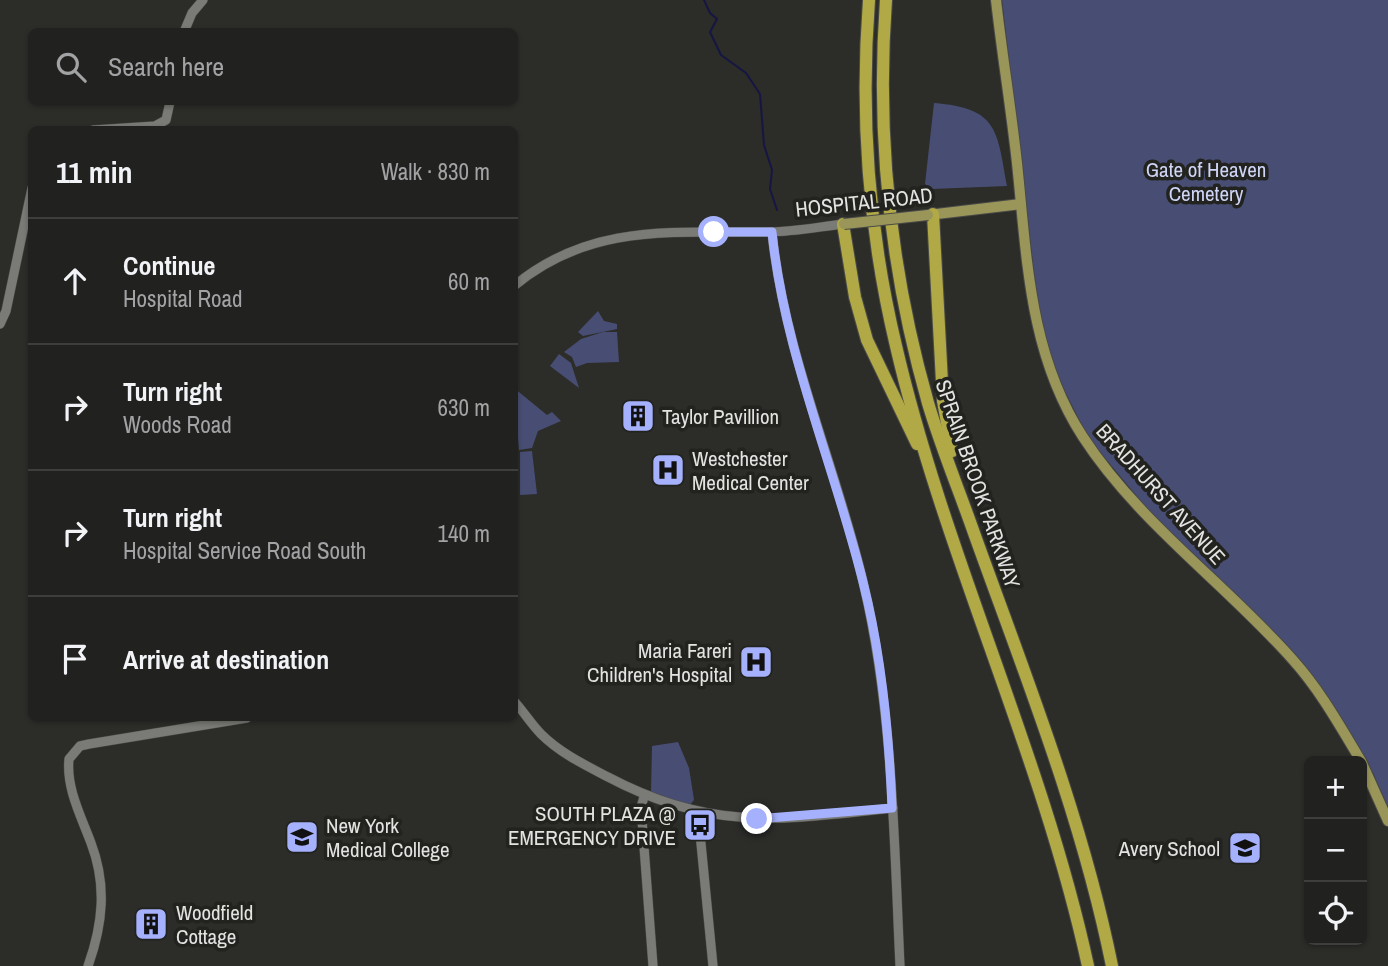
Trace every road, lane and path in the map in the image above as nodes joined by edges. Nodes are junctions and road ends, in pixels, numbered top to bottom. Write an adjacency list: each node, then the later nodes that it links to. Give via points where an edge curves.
1 (203, 0): 5 (street)
2 (869, 0): 15 (highway, SPRAIN BROOK PARKWAY, via 866,122 878,256 900,365)
3 (886, 0): 16 (highway, SPRAIN BROOK PARKWAY, via 883,118 895,251 922,382)
4 (996, 0): 8 (main road, BRADHURST AVENUE)
5 (185, 28)
6 (169, 105): 7 (street, via 166,120)
7 (155, 126)
8 (1021, 204): 10 (main road, HOSPITAL ROAD); 19 (main road, BRADHURST AVENUE, via 1039,340 1072,419 1098,458 1172,540 1296,663)
9 (28, 207): 14 (street)
10 (931, 214): 11 (main road, HOSPITAL ROAD, bridge); 16 (highway, via 943,401)
11 (843, 224): 12 (street, HOSPITAL ROAD); 15 (highway, via 867,340)
12 (772, 232): 13 (street, HOSPITAL ROAD, via 653,232 614,237 575,248); 22 (street, via 789,326 872,621 888,726)
13 (518, 283)
14 (0, 324)
15 (935, 480): 29 (highway, SPRAIN BROOK PARKWAY, via 1052,829)
16 (961, 496): 30 (highway, SPRAIN BROOK PARKWAY, via 1069,801)
17 (518, 706): 21 (street, via 542,734 580,762)
18 (229, 721): 25 (street, via 80,746 69,759 72,792 101,878 101,920)
19 (1357, 756)
20 (1367, 775): 24 (main road, BRADHURST AVENUE)
21 (644, 797): 23 (street); 26 (street, via 640,807)
22 (892, 808): 23 (street, via 757,819); 28 (street)
23 (698, 813): 27 (street)
24 (1388, 821)
25 (88, 966)
26 (653, 966)
27 (713, 966)
28 (900, 966)
29 (1088, 966)
30 (1112, 966)

